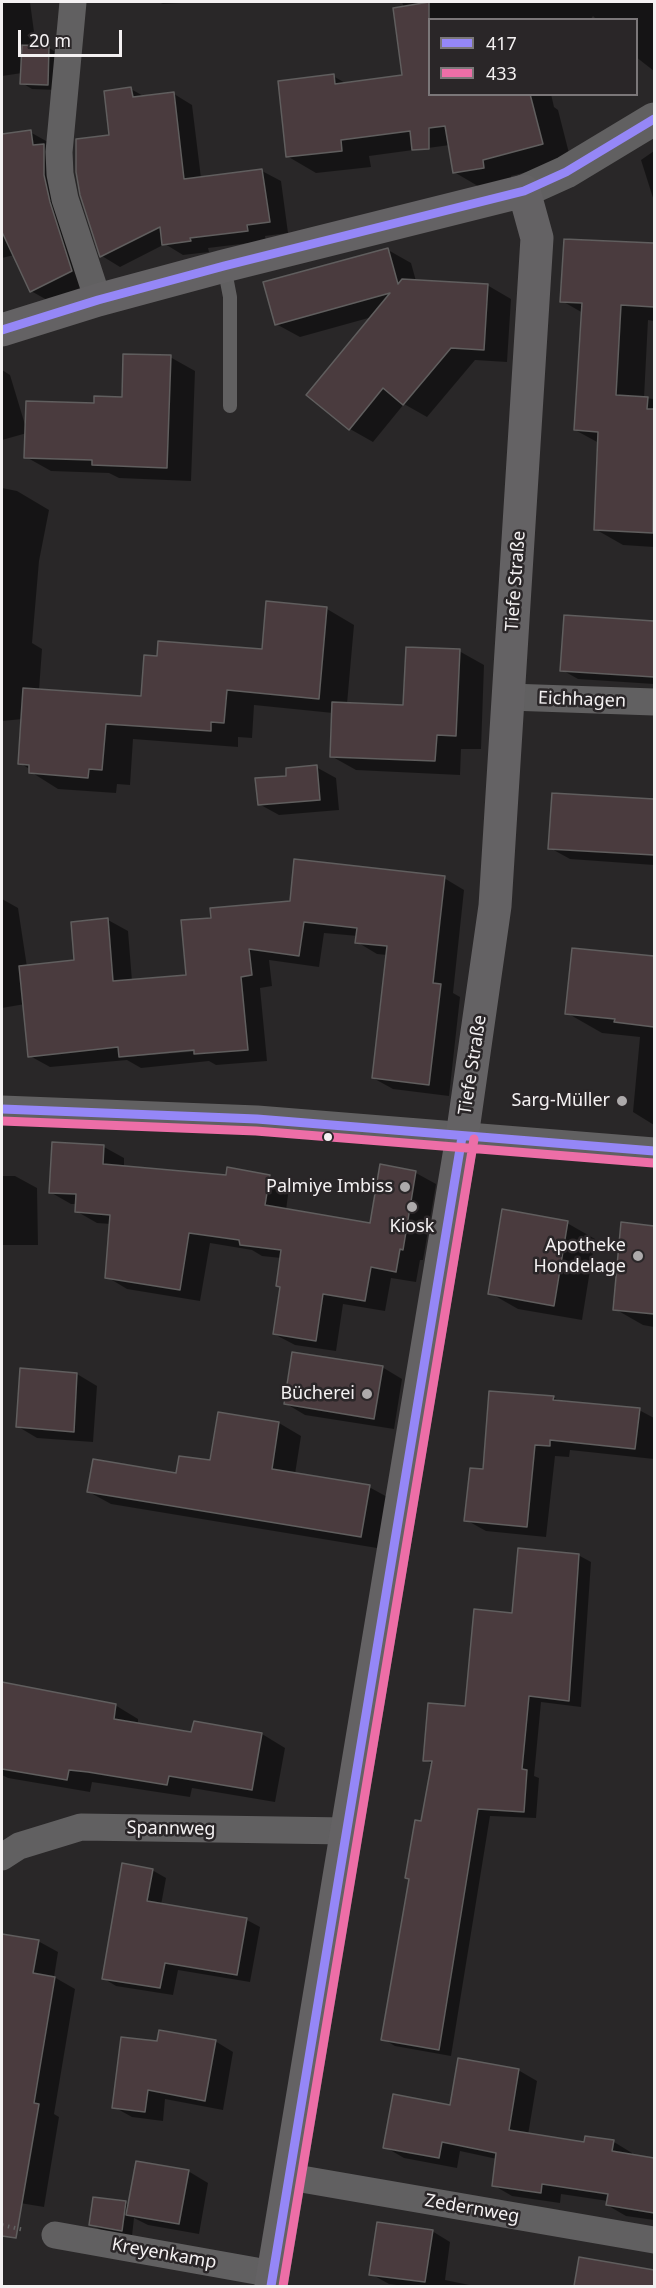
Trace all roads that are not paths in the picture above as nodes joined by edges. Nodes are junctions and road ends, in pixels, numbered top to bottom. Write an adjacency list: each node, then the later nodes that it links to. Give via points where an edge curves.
1 (73, 2): 5 (street, via 60,174)
2 (654, 119): 3 (street, via 566,172)
3 (524, 191): 4 (main road); 8 (main road, Tiefe Straße, via 537,238)
4 (224, 266): 5 (main road); 7 (lane, via 230,297)
5 (98, 300): 6 (main road)
6 (2, 330)
7 (230, 406)
8 (509, 697): 9 (street, Eichhagen); 11 (main road, Tiefe Straße, via 495,906)
9 (654, 702)
10 (2, 1109): 11 (street, via 257,1119)
11 (462, 1137): 12 (street); 13 (main road, Tiefe Straße)
12 (654, 1151)
13 (347, 1831): 14 (street, Spannweg, via 81,1827 19,1846); 15 (main road, Tiefe Straße)
14 (2, 1857)
15 (290, 2177): 17 (street, Zedernweg); 18 (main road, Tiefe Straße)
16 (55, 2235): 18 (street, Kreyenkamp)
17 (654, 2240)
18 (272, 2280)

